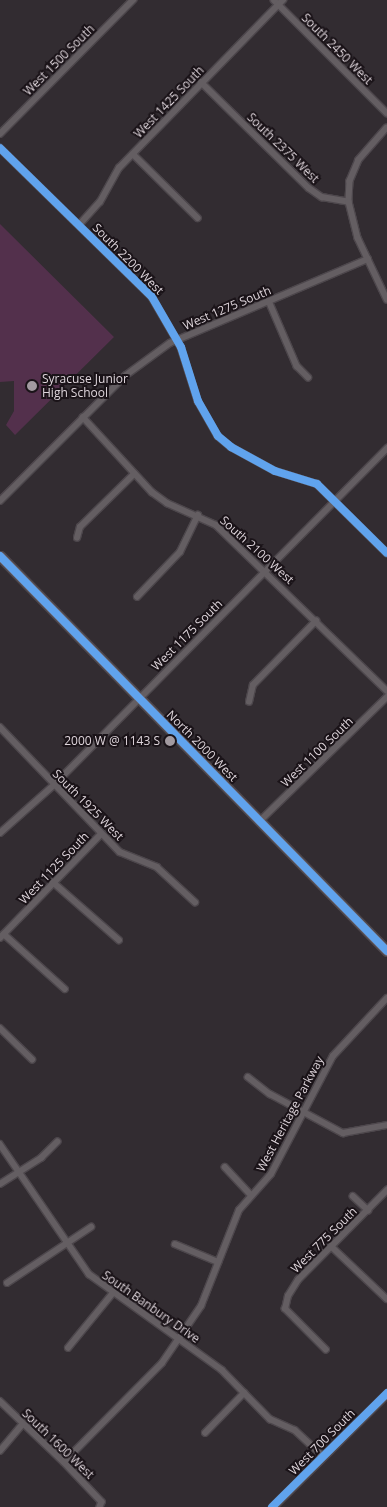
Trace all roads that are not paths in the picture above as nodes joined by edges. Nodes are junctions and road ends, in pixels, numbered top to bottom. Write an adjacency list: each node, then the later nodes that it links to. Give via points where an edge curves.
1 (133, 0): 6 (street, West 1500 South)
2 (278, 2): 3 (street, West 1425 South); 4 (street, South 2450 West)
3 (201, 82): 8 (street, West 1425 South); 9 (street, South 2375 West, via 309,188 322,197)
4 (387, 113)
5 (387, 128): 9 (street, via 359,160 350,181)
6 (0, 134)
7 (0, 148): 11 (street, South 2200 West)
8 (133, 154): 10 (street); 11 (street, West 1425 South, via 119,168 100,202)
9 (349, 202): 12 (street, via 351,216)
10 (198, 218)
11 (79, 225): 15 (street, South 2200 West, via 152,297)
12 (368, 259): 13 (street); 14 (street, West 1275 South)
13 (387, 299)
14 (269, 301): 15 (street, West 1275 South); 16 (street, via 297,366)
15 (178, 339): 17 (street, West 1275 South, via 125,376); 20 (street, South 2200 West, via 198,401 218,436 231,447 275,470 317,484)
16 (308, 377)
17 (83, 417): 19 (street, South 2100 West); 21 (street, West 1275 South)
18 (387, 448): 20 (street, West 1175 South)
19 (134, 474): 22 (street, South 2100 West, via 167,503); 23 (street, via 80,527)
20 (334, 500): 24 (street, South 2200 West); 26 (street, West 1175 South)
21 (0, 501)
22 (198, 515): 26 (street, South 2100 West, via 216,525); 27 (street, via 180,552)
23 (77, 538)
24 (387, 553)
25 (0, 556): 31 (main road, North 2000 West)
26 (266, 571): 28 (street, South 2100 West); 31 (street, West 1175 South)
27 (137, 597)
28 (316, 621): 29 (street, South 2100 West); 32 (street, via 253,685)
29 (387, 691)
30 (387, 697): 35 (street, West 1100 South)
31 (138, 698): 34 (street, West 1175 South); 35 (main road, North 2000 West)
32 (249, 702)
33 (0, 727): 34 (street, South 1925 West)
34 (54, 786): 36 (street, West 1175 South); 37 (street, South 1925 West)
35 (262, 820): 42 (main road, North 2000 West)
36 (0, 833)
37 (101, 834): 38 (street, West 1125 South); 39 (street, South 1925 West, via 120,852 157,868)
38 (54, 882): 40 (street, West 1125 South); 41 (street)
39 (195, 902)
40 (2, 936): 43 (street)
41 (118, 940)
42 (387, 951)
43 (65, 989)
44 (387, 998): 48 (street, West Heritage Parkway, via 340,1045)
45 (0, 1028): 46 (street)
46 (32, 1059)
47 (248, 1076): 48 (street, via 270,1094)
48 (303, 1112): 49 (street, via 347,1134); 56 (street, West Heritage Parkway, via 271,1174)
49 (387, 1125)
50 (57, 1142): 53 (street, via 41,1158)
51 (0, 1144): 53 (street, South Banbury Drive)
52 (225, 1167): 56 (street)
53 (18, 1171): 54 (street); 60 (street, South Banbury Drive)
54 (0, 1184)
55 (387, 1190): 58 (street, West 775 South)
56 (251, 1195): 63 (street, West Heritage Parkway, via 239,1210)
57 (354, 1196): 58 (street)
58 (368, 1210): 62 (street, West 775 South)
59 (91, 1227): 60 (street)
60 (68, 1243): 64 (street); 65 (street, South Banbury Drive, via 89,1274)
61 (175, 1244): 63 (street)
62 (332, 1246): 66 (street); 69 (street, West 775 South, via 298,1280 285,1309)
63 (218, 1262): 67 (street, West Heritage Parkway, via 201,1306)
64 (8, 1283)
65 (112, 1294): 67 (street, South Banbury Drive); 68 (street)
66 (387, 1299)
67 (178, 1337): 70 (street, South Banbury Drive, via 222,1370); 77 (street, West Heritage Parkway, via 162,1363)
68 (68, 1348)
69 (326, 1350)
70 (244, 1393): 74 (street); 76 (street, South Banbury Drive, via 270,1418 296,1430)
71 (387, 1393): 76 (street, West 700 South)
72 (0, 1401): 73 (street, South 1600 West)
73 (24, 1424): 75 (street); 77 (street, South 1600 West)
74 (204, 1433)
75 (0, 1451)
76 (323, 1456): 79 (street, West 700 South)
77 (64, 1462): 78 (street, South 1600 West)
78 (101, 1505)
79 (272, 1507)

